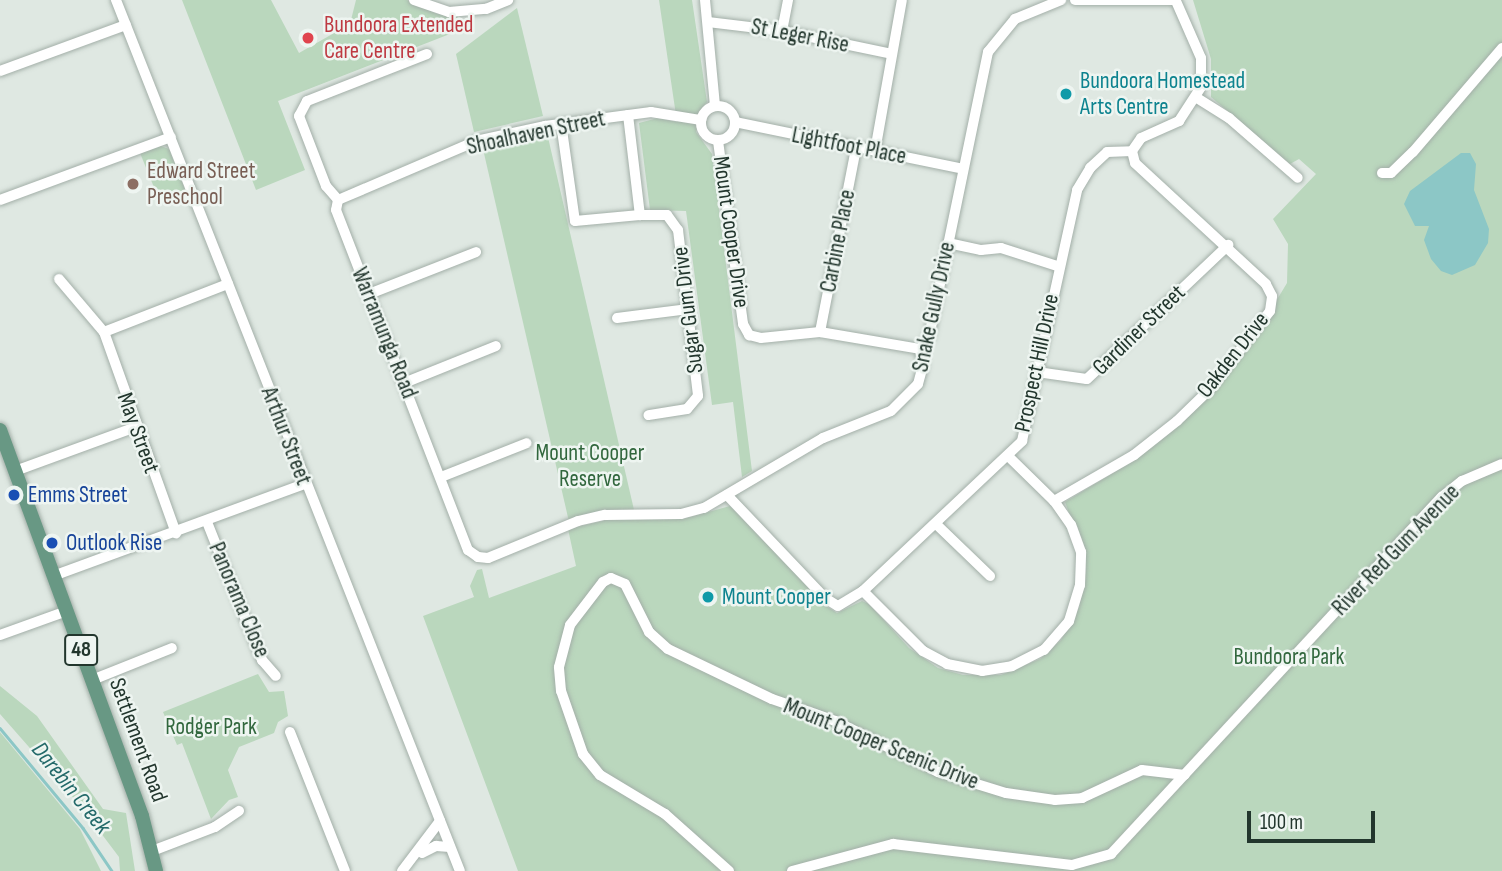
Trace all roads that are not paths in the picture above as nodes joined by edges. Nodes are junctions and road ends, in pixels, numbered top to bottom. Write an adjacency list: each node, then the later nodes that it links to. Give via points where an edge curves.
1 (116, 0): 12 (street, Arthur Street)
2 (414, 0): 3 (street, via 449,12)
3 (508, 0)
4 (705, 0): 11 (street)
5 (788, 0): 13 (street)
6 (902, 0): 16 (street)
7 (1061, 0): 10 (street, Snake Gully Drive)
8 (1075, 0): 9 (street)
9 (1176, 0): 18 (street, via 1201,58)
10 (1047, 1): 29 (street, Snake Gully Drive, via 1014,19 988,52)
11 (708, 22): 13 (street, St Leger Rise); 19 (street)
12 (126, 24): 17 (street); 24 (street, Arthur Street)
13 (782, 31): 16 (street, St Leger Rise)
14 (1502, 48): 30 (street, via 1413,152 1391,173)
15 (427, 54): 33 (street, Warramunga Road, via 301,107 299,116 326,186)
16 (892, 54): 28 (street)
17 (0, 71)
18 (1198, 98): 27 (street, Prospect Hill Drive, via 1179,121 1141,138); 31 (street, via 1229,118)
19 (715, 106): 21 (street); 22 (street, via 727,109)
20 (628, 115): 21 (street, Shoalhaven Street, via 651,112); 23 (street, Shoalhaven Street); 34 (street)
21 (701, 120): 25 (street, via 705,134)
22 (735, 122): 25 (street, via 732,133); 26 (street, Lightfoot Place)
23 (561, 123): 33 (street, Shoalhaven Street, via 476,141); 34 (street, via 575,221)
24 (170, 137): 32 (street); 40 (street, Arthur Street)
25 (718, 141): 45 (street, Mount Cooper Drive, via 743,324 749,335 761,338)
26 (856, 149): 28 (street, Lightfoot Place); 45 (street, Carbine Place)
27 (1132, 151): 36 (street, Oakden Drive, via 1135,163); 38 (street, Prospect Hill Drive, via 1107,152 1085,174)
28 (875, 152): 29 (street, Lightfoot Place)
29 (963, 169): 35 (street, Snake Gully Drive)
30 (1382, 173)
31 (1298, 178)
32 (0, 200)
33 (338, 200): 41 (street, Warramunga Road, via 336,210)
34 (640, 215): 42 (street, Sugar Gum Drive, via 667,215 676,222)
35 (948, 243): 38 (street, via 981,250 1001,248); 47 (street, Snake Gully Drive, via 929,337)
36 (1228, 245): 48 (street, Gardiner Street, via 1087,379); 60 (street, Oakden Drive, via 1272,296 1270,311 1249,342 1177,421 1134,455)
37 (476, 252): 41 (street)
38 (1057, 266): 48 (street, Prospect Hill Drive)
39 (58, 279): 44 (street)
40 (228, 284): 44 (street); 58 (street, Arthur Street)
41 (369, 294): 49 (street, Warramunga Road)
42 (688, 309): 43 (street); 50 (street, Sugar Gum Drive, via 698,399 687,409)
43 (617, 318)
44 (104, 332): 51 (street, May Street)
45 (820, 332): 47 (street)
46 (496, 346): 49 (street)
47 (920, 348): 59 (street, Snake Gully Drive, via 923,365 918,384 891,411 823,438)
48 (1037, 372): 54 (street, Prospect Hill Drive, via 1026,435)
49 (404, 383): 57 (street, Warramunga Road)
50 (648, 415)
51 (136, 426): 56 (street); 63 (street, May Street)
52 (0, 430): 56 (main road, Settlement Road / 48)
53 (527, 443): 57 (street)
54 (1008, 456): 60 (street); 62 (street, Prospect Hill Drive)
55 (1502, 464): 74 (street, River Red Gum Avenue, via 1462,481 1441,497)
56 (15, 471): 65 (main road, Settlement Road / 48)
57 (441, 477): 64 (street, Warramunga Road, via 468,550)
58 (304, 484): 61 (street); 76 (street, Arthur Street)
59 (727, 495): 64 (street, Snake Gully Drive, via 681,514 605,515 578,521 488,558); 67 (street, Prospect Hill Drive, via 825,598 838,606)
60 (1054, 501): 67 (street, via 1071,525 1081,552 1080,585 1069,621 1044,650 1012,666 982,671 947,664 923,651)
61 (206, 522): 63 (street); 71 (street, Panorama Close, via 262,660)
62 (936, 524): 66 (street); 67 (street, Prospect Hill Drive)
63 (176, 533): 65 (street)
64 (478, 557)
65 (53, 576): 68 (main road, Settlement Road / 48)
66 (990, 576)
67 (863, 591)
68 (67, 611): 69 (street); 72 (main road, Settlement Road / 48)
69 (0, 635)
70 (172, 648): 72 (street)
71 (276, 676)
72 (92, 680): 78 (main road, Settlement Road / 48)
73 (290, 732): 81 (street)
74 (1185, 775): 84 (street, Mount Cooper Scenic Drive, via 1142,770 1082,798 1062,800 1006,793 938,772 835,721 772,699 668,649 649,632 625,584 618,579 603,582 570,625 559,667 561,691 579,744 600,775 665,814); 85 (street, via 1126,842 1087,864 893,844)
75 (239, 811): 78 (street, via 215,827)
76 (440, 821): 77 (street, Arthur Street); 79 (street)
77 (450, 847): 79 (street, via 432,847); 83 (street, Arthur Street)
78 (152, 851): 80 (main road, Settlement Road / 48)
79 (417, 857): 82 (street)
80 (156, 871)
81 (345, 871)
82 (402, 871)
83 (460, 871)
84 (729, 871)
85 (792, 871)

